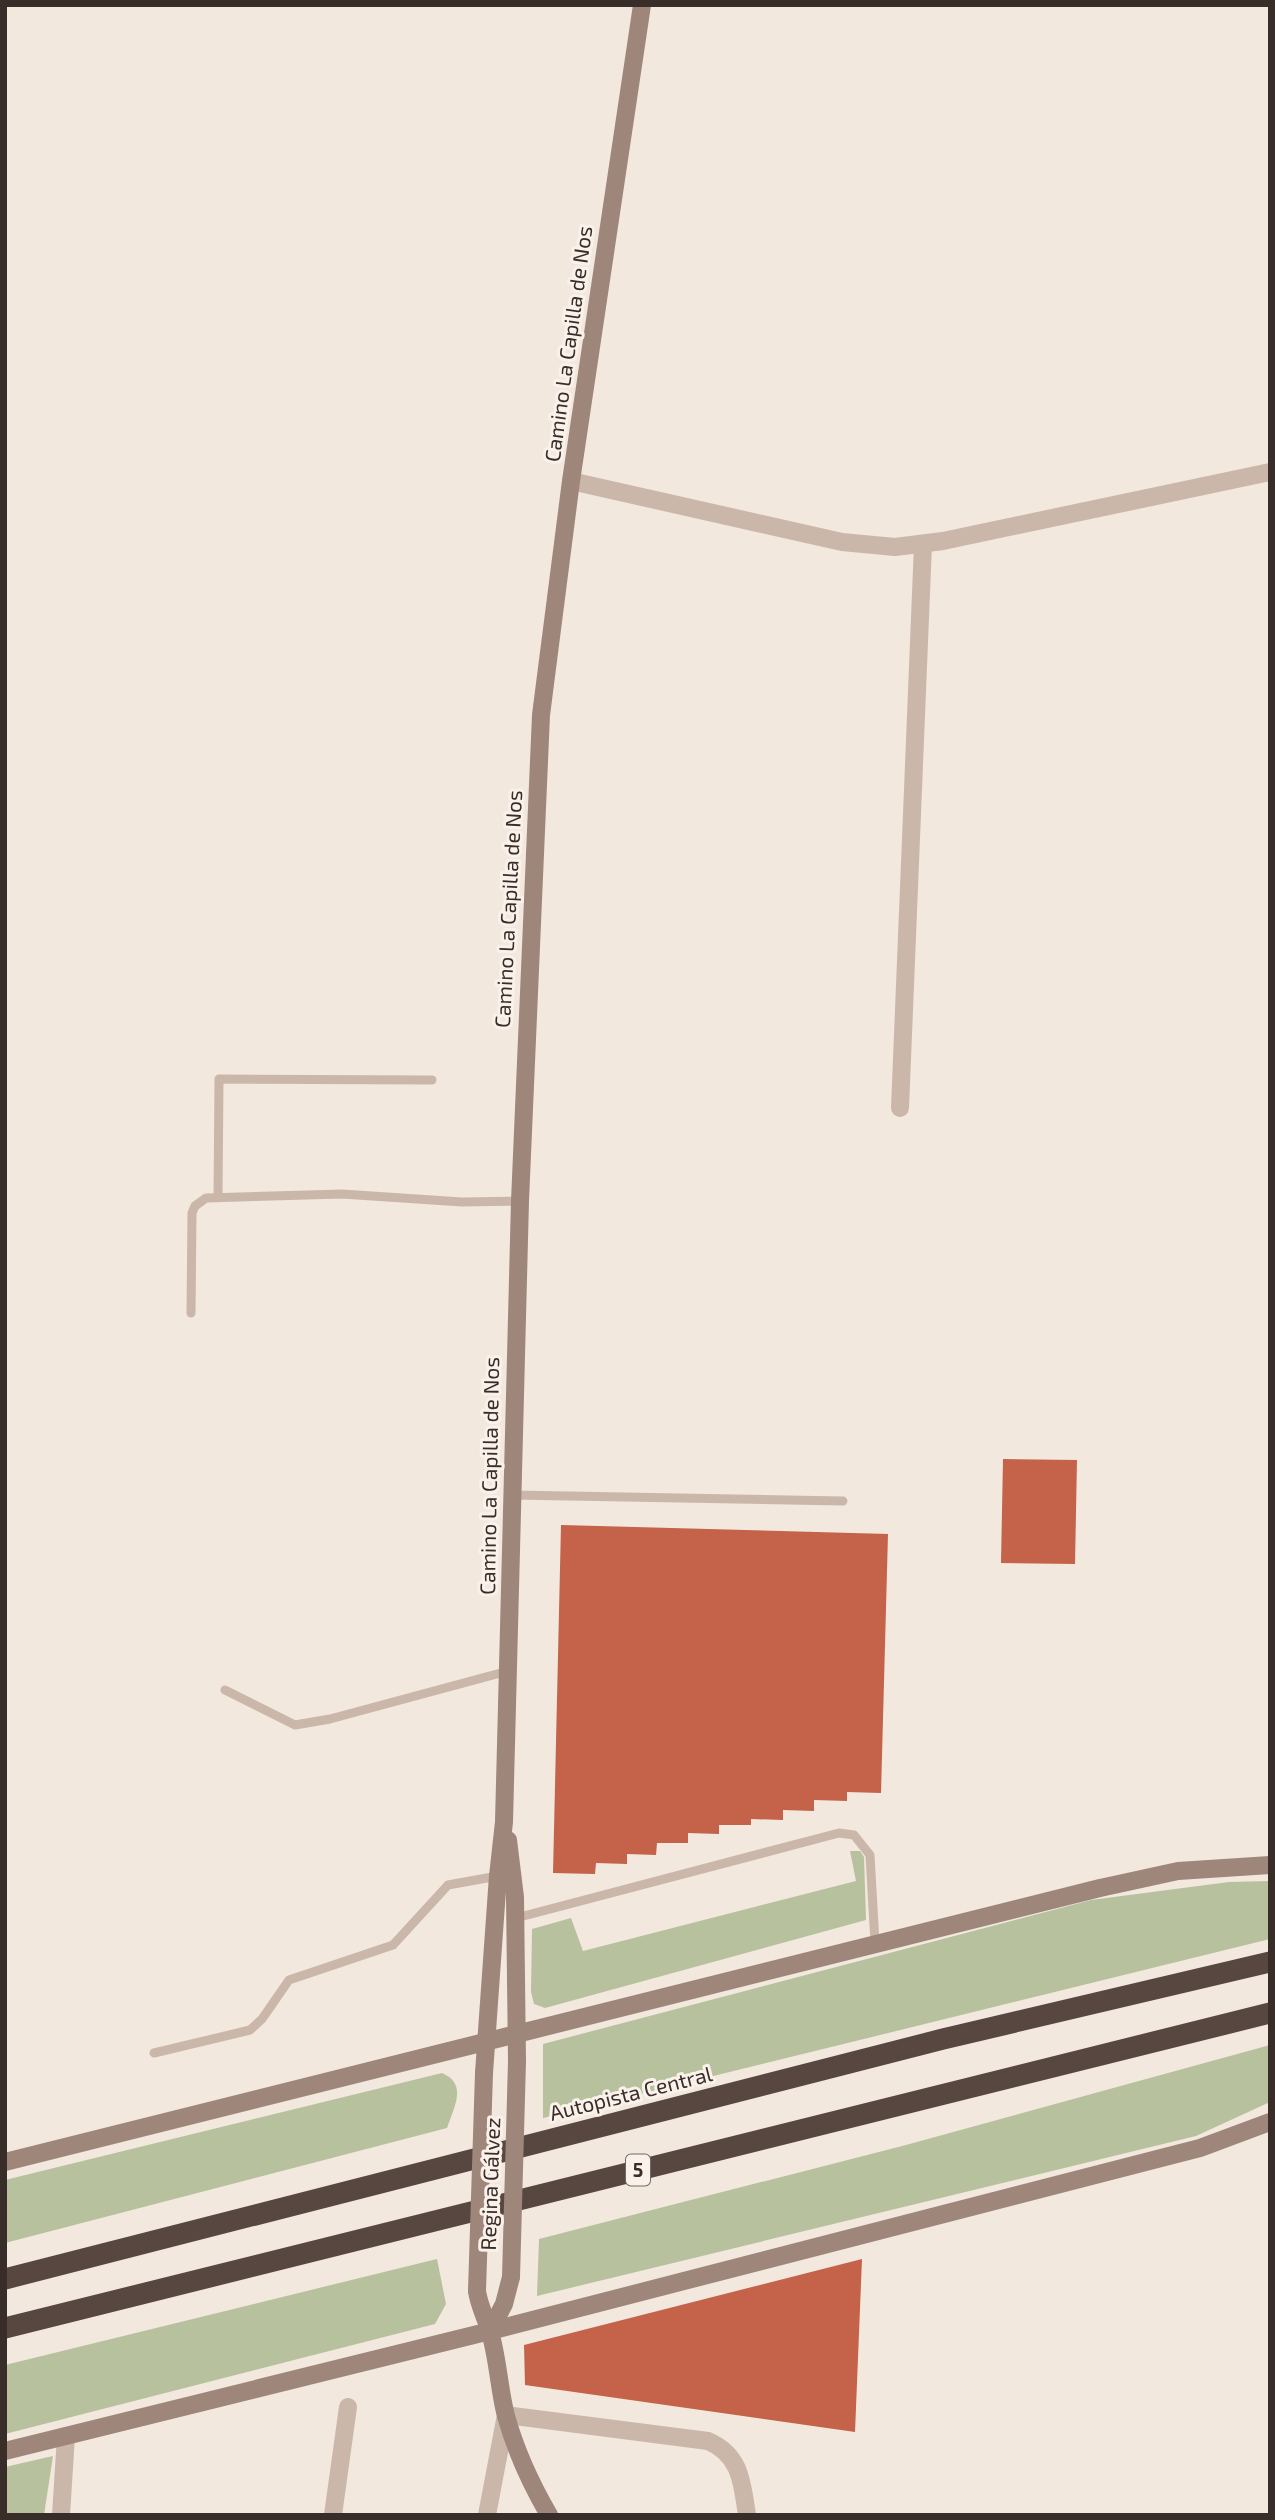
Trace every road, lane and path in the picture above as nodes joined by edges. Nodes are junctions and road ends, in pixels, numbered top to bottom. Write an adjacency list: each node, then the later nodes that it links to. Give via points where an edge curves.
1 (642, 5): 3 (main road, Camino La Capilla de Nos)
2 (1270, 472): 4 (street)
3 (571, 481): 4 (street, via 842,542 895,547); 8 (main road, Camino La Capilla de Nos, via 541,715)
4 (923, 544): 6 (street)
5 (432, 1080): 7 (lane, via 219,1079)
6 (900, 1108)
7 (218, 1197): 8 (lane, via 342,1194); 9 (lane, via 201,1200 192,1213)
8 (520, 1201): 10 (main road, Camino La Capilla de Nos)
9 (191, 1313)
10 (512, 1495): 11 (lane); 12 (main road, Camino La Capilla de Nos)
11 (843, 1500)
12 (508, 1671): 13 (lane, via 295,1725); 14 (main road, Camino La Capilla de Nos)
13 (225, 1690)
14 (504, 1822): 16 (main road, Camino La Capilla de Nos); 17 (main road, Camino La Capilla de Nos)
15 (1270, 1865): 18 (main road, via 1178,1871)
16 (498, 1877): 22 (main road, Camino La Capilla de Nos); 23 (lane, via 448,1885 393,1945 289,1980 250,2030)
17 (516, 1918): 18 (lane, via 847,1833 870,1855); 21 (main road, Camino La Capilla de Nos)
18 (875, 1943): 21 (main road)
19 (1270, 1962): 26 (highway, Autopista Central, via 943,2039)
20 (1270, 2013): 27 (highway, 5)
21 (517, 2034): 22 (main road); 28 (main road, Regina Gálvez, bridge, via 511,2277 504,2304)
22 (488, 2041): 25 (main road); 28 (main road, Regina Gálvez, bridge, via 477,2291)
23 (154, 2053)
24 (1270, 2122): 28 (main road, via 1200,2148)
25 (5, 2162)
26 (5, 2279)
27 (5, 2328)
28 (489, 2331): 30 (main road, Regina Gálvez); 31 (main road)
29 (348, 2407): 34 (street)
30 (506, 2415): 35 (street); 36 (main road, Regina Gálvez, via 524,2467); 37 (street, via 708,2441 727,2452 738,2467)
31 (66, 2436): 32 (main road); 33 (street)
32 (5, 2451)
33 (61, 2515)
34 (333, 2515)
35 (487, 2515)
36 (549, 2515)
37 (747, 2515)

